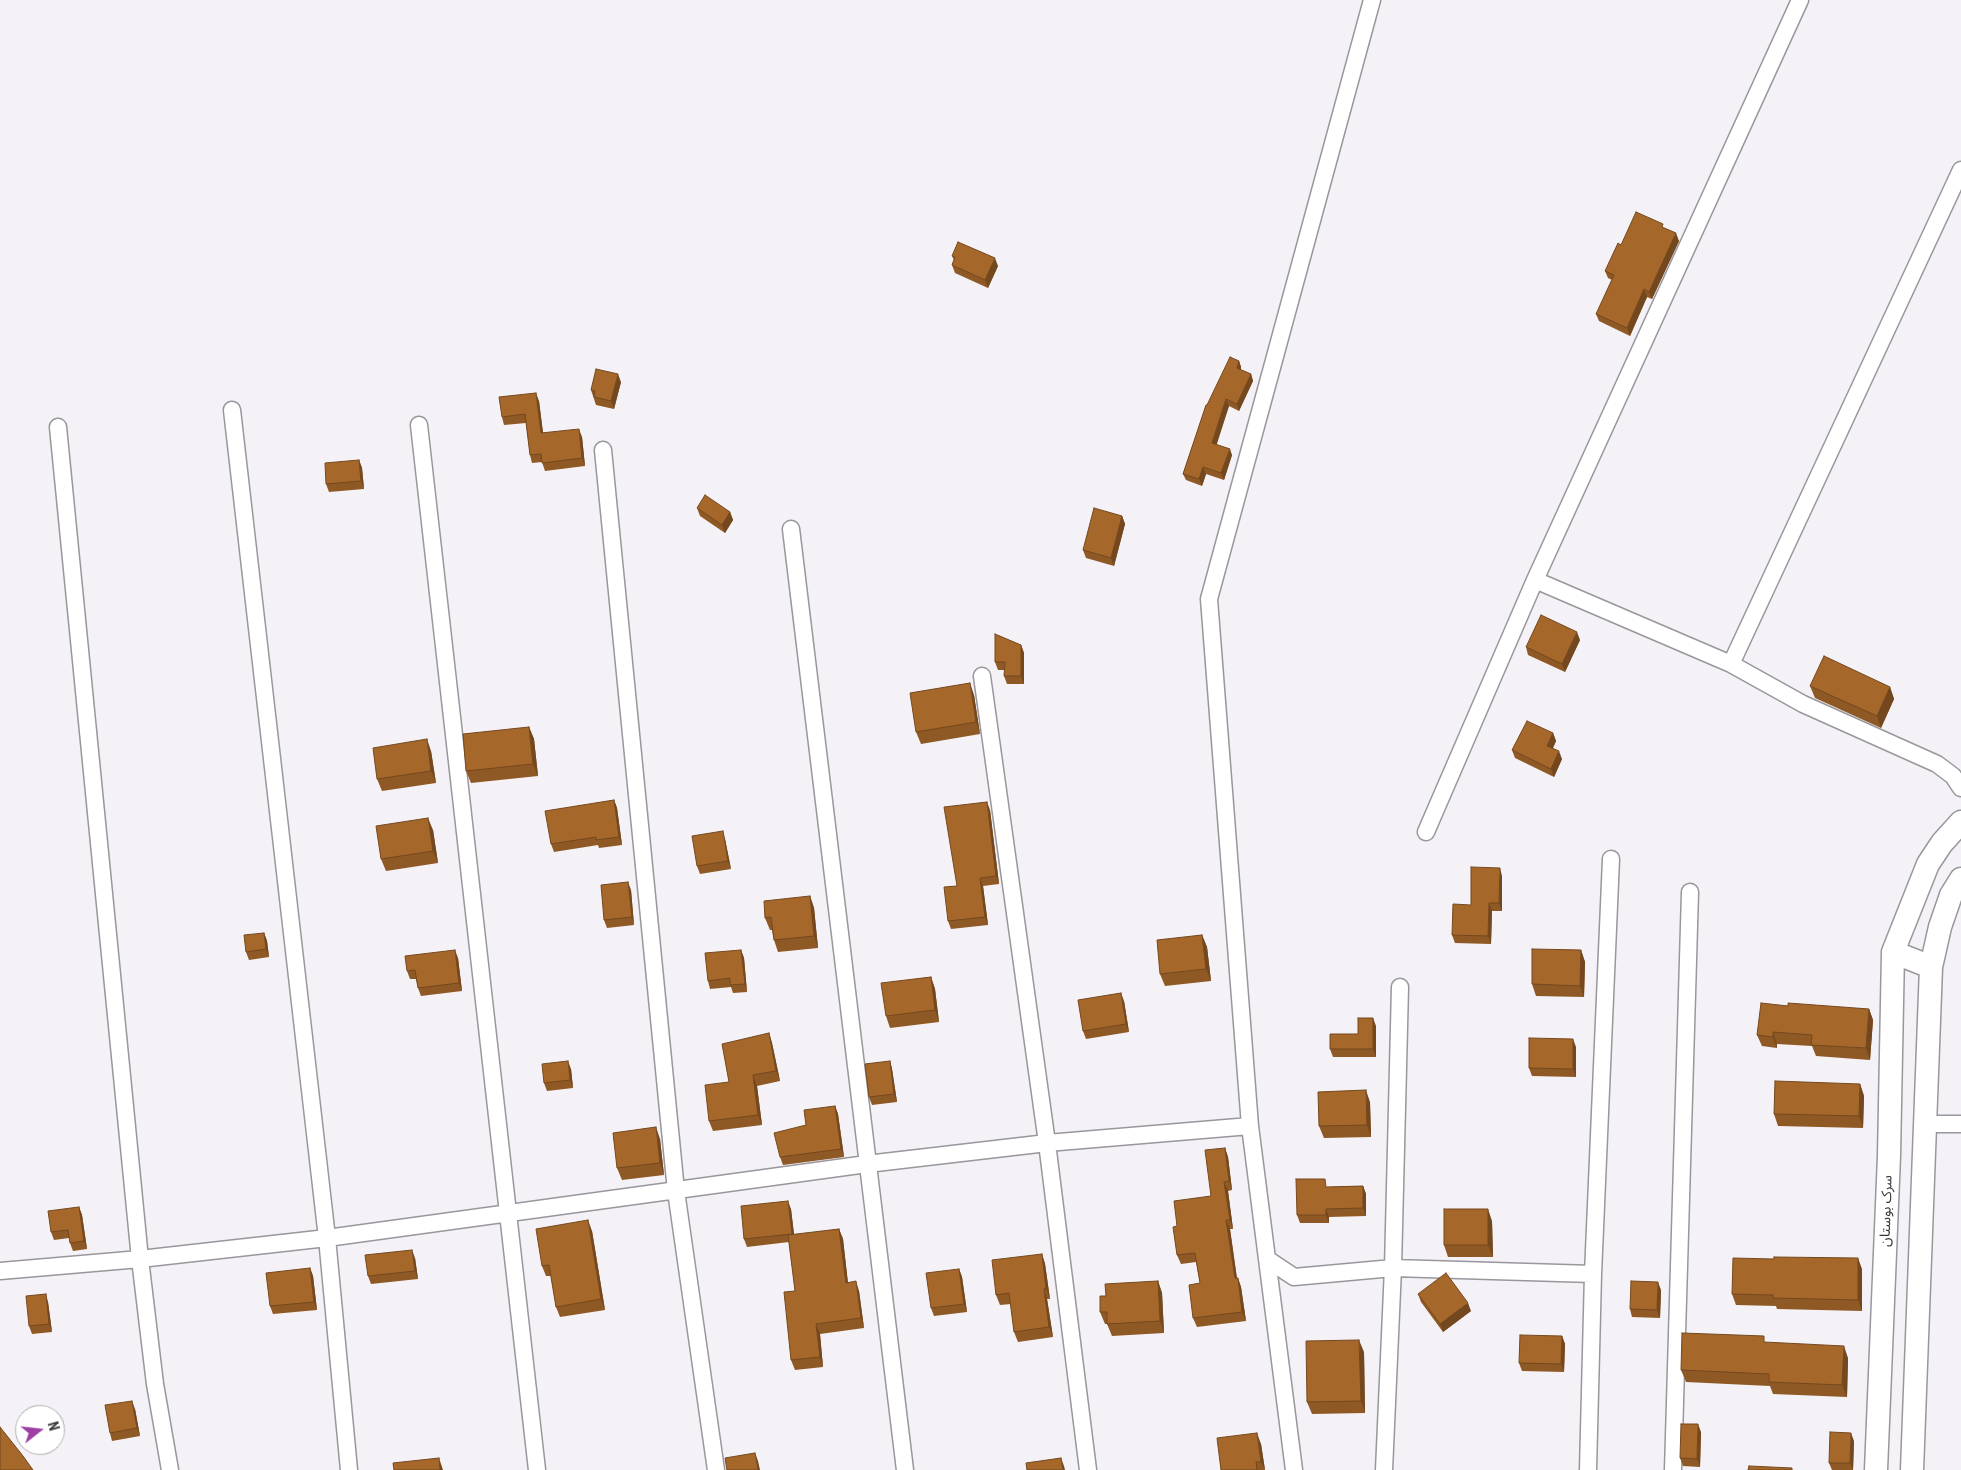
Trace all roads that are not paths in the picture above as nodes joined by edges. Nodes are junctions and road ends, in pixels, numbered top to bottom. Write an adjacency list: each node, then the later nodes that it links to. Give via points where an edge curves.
1 (1372, 0): 23 (street, via 1209,599)
2 (1800, 0): 9 (street)
3 (1961, 170): 10 (street)
4 (232, 410): 28 (street)
5 (419, 425): 27 (street)
6 (58, 427): 29 (street)
7 (603, 450): 26 (street)
8 (791, 529): 25 (street)
9 (1535, 580): 10 (street); 14 (street)
10 (1731, 664): 12 (street, via 1803,704 1936,764 1953,776)
11 (982, 676): 24 (street)
12 (1961, 788)
13 (1961, 822): 18 (street, via 1928,864)
14 (1426, 832)
15 (1611, 859): 33 (street)
16 (1961, 879): 19 (street, via 1951,895 1940,927)
17 (1690, 892): 43 (street)
18 (1893, 952): 19 (street); 44 (street, سرک بوستان, via 1889,1156)
19 (1931, 967): 21 (street)
20 (1400, 986): 31 (street)
21 (1925, 1124): 22 (street); 45 (street)
22 (1961, 1124)
23 (1250, 1126): 24 (street); 30 (street)
24 (1047, 1143): 25 (street); 39 (street)
25 (867, 1164): 26 (street); 38 (street)
26 (676, 1190): 27 (street); 37 (street)
27 (507, 1212): 28 (street); 36 (street)
28 (327, 1238): 29 (street); 35 (street)
29 (140, 1259): 32 (street); 34 (street, via 155,1384)
30 (1267, 1259): 31 (street, via 1294,1277); 40 (street)
31 (1393, 1268): 33 (street); 41 (street)
32 (0, 1271)
33 (1593, 1274): 42 (street)
34 (170, 1470)
35 (349, 1470)
36 (537, 1470)
37 (716, 1470)
38 (905, 1470)
39 (1088, 1470)
40 (1294, 1470)
41 (1384, 1470)
42 (1588, 1470)
43 (1673, 1470)
44 (1876, 1470)
45 (1912, 1470)

